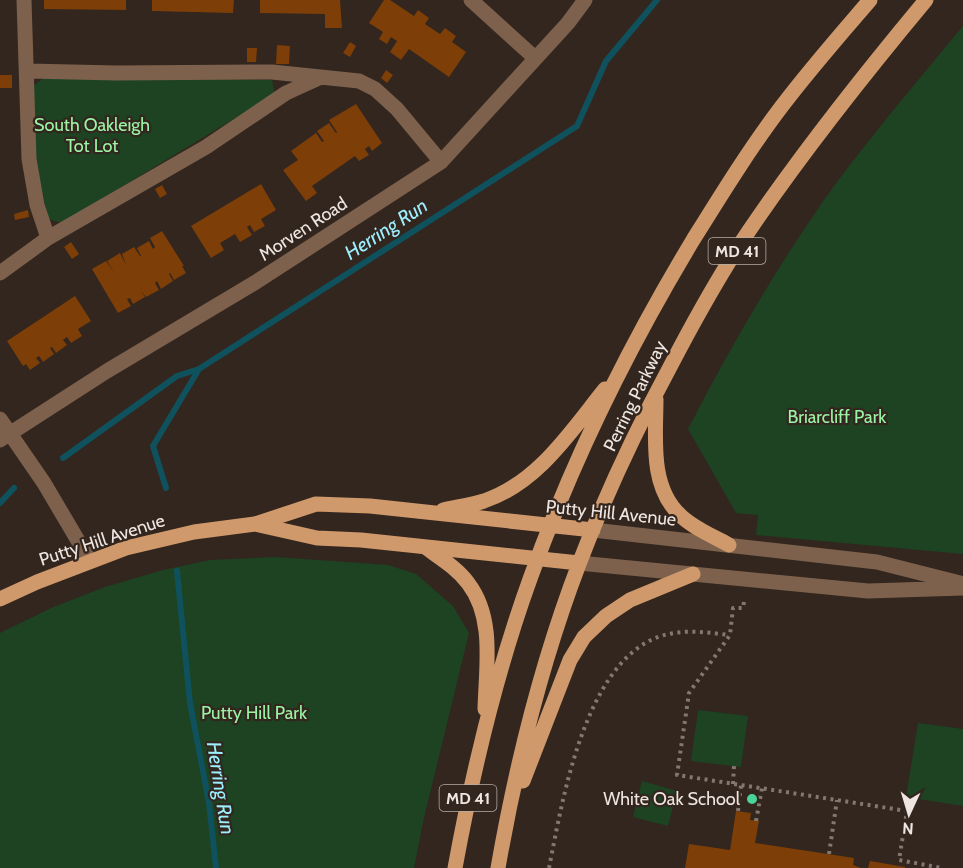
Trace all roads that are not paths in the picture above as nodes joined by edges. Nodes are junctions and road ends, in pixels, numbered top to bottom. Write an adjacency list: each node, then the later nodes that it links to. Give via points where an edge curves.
1 (24, 0): 7 (street)
2 (471, 0): 6 (street)
3 (585, 0): 6 (street, Morven Road)
4 (870, 0): 12 (main road, Perring Parkway / MD 41, via 782,106 719,199)
5 (926, 0): 13 (main road, Perring Parkway / MD 41, via 754,223 702,306)
6 (535, 58): 9 (street, Morven Road)
7 (28, 70): 8 (street, via 272,72); 10 (street, via 29,159)
8 (320, 77): 9 (street, via 359,81 375,89 398,109); 10 (street, via 286,93 206,147)
9 (441, 162): 15 (street, Morven Road, via 256,282)
10 (48, 238): 11 (street)
11 (0, 273)
12 (618, 372): 16 (main road, via 530,475 484,501); 18 (main road, Perring Parkway / MD 41)
13 (656, 392): 19 (main road, Perring Parkway / MD 41); 20 (main road, via 656,456 668,502 681,517)
14 (0, 419): 15 (street)
15 (5, 436): 23 (street, via 44,483)
16 (430, 513): 17 (main road, Putty Hill Avenue, via 316,504); 18 (main road, Putty Hill Avenue)
17 (255, 524): 21 (main road, Putty Hill Avenue, via 317,538); 23 (main road, Putty Hill Avenue, via 159,539)
18 (551, 526): 19 (main road, Putty Hill Avenue); 22 (main road, Perring Parkway / MD 41)
19 (592, 530): 20 (street, Putty Hill Avenue); 24 (main road, Perring Parkway / MD 41)
20 (729, 545): 26 (street, Putty Hill Avenue, via 877,562)
21 (425, 547): 22 (main road, Putty Hill Avenue); 28 (main road, via 467,581 483,613 487,636)
22 (538, 558): 24 (main road, Putty Hill Avenue); 28 (main road, Perring Parkway / MD 41)
23 (90, 561): 27 (main road, Putty Hill Avenue)
24 (579, 563): 25 (street, Putty Hill Avenue); 29 (main road, Perring Parkway / MD 41, via 524,742)
25 (693, 574): 26 (street, Putty Hill Avenue, via 868,591); 29 (main road, via 630,600 584,637 570,660)
26 (963, 586)
27 (0, 599)
28 (484, 729): 30 (main road, Perring Parkway / MD 41)
29 (505, 828): 31 (main road, Perring Parkway / MD 41)
30 (455, 868)
31 (498, 868)

